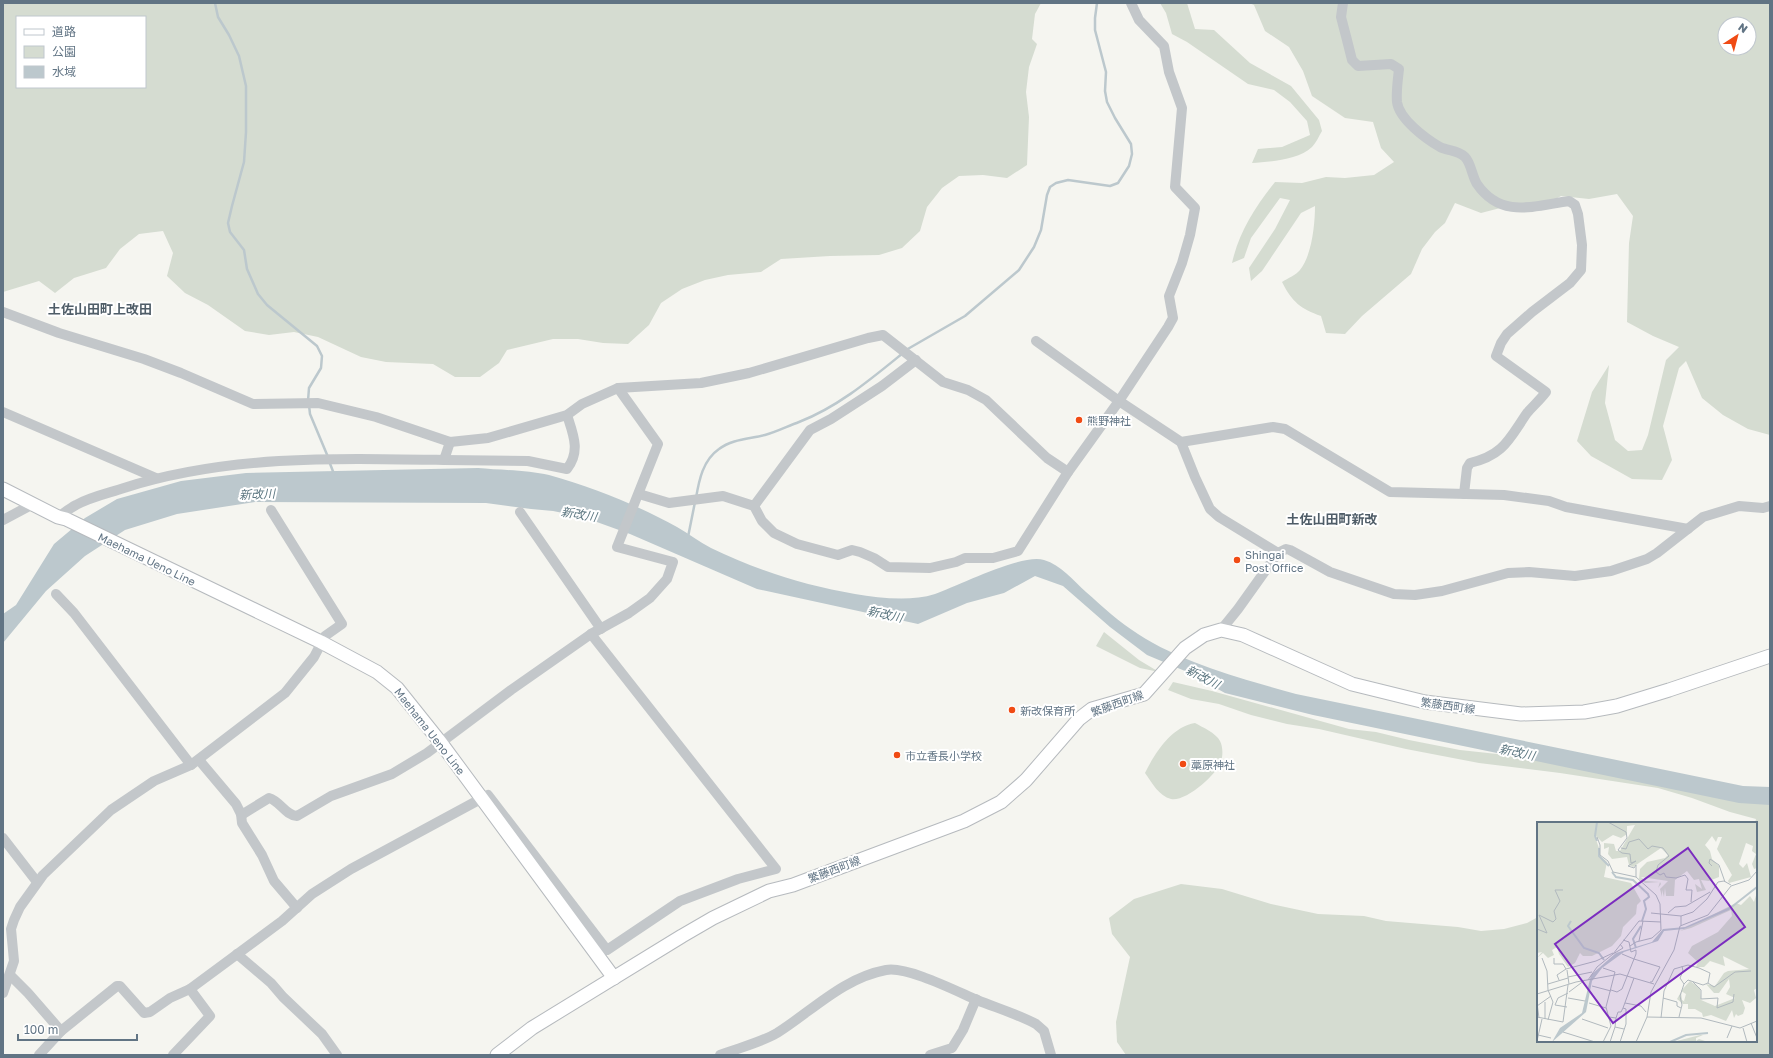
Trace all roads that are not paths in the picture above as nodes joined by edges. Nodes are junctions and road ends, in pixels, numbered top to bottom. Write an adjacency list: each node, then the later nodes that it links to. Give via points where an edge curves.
1 (1131, 3): 7 (street, via 1139,20 1164,46 1169,72 1182,108 1175,187 1195,208 1188,242 1169,296 1173,318)
2 (1343, 3): 17 (street, via 1342,17 1352,60 1358,66 1391,64 1399,69 1397,102 1400,113 1413,127 1440,146 1460,153 1466,158 1482,191 1495,203 1511,208 1569,200 1575,205 1578,214 1582,245 1581,270 1570,283 1507,334 1496,356 1546,392 1528,411 1506,446 1496,453 1470,463)
3 (3, 312): 10 (street, via 151,362 253,404 318,403 376,417)
4 (1036, 341): 7 (street)
5 (916, 360): 6 (street, via 883,335 749,373 701,383); 13 (street, via 942,382 968,390 986,400 1047,458); 19 (street, via 882,386 810,430)
6 (618, 388): 9 (street, via 582,404); 16 (street, via 658,444)
7 (1119, 401): 11 (street); 13 (street)
8 (3, 412): 14 (street)
9 (567, 415): 10 (street, via 488,438); 12 (street, via 576,443 573,462 567,469 528,461)
10 (450, 442): 12 (street)
11 (1181, 442): 17 (street, via 1273,428 1285,429 1390,492); 26 (street, via 1210,509)
12 (444, 460): 14 (street, via 285,461 215,467)
13 (1068, 472): 19 (street, via 1018,551 993,558 965,558 930,568 888,567 860,552 852,550 838,555 797,544 774,533 762,521)
14 (156, 478): 23 (street, via 76,505)
15 (3, 489): 18 (main road, Maehama Ueno Line)
16 (639, 494): 19 (street, via 669,503 723,496); 29 (street, via 617,546 672,562 668,579 650,598)
17 (1464, 494): 25 (street, via 1504,495 1550,501 1566,507)
18 (33, 504): 23 (main road, Maehama Ueno Line); 24 (street)
19 (754, 506)
20 (1770, 506): 25 (street, via 1739,506 1722,510 1703,517)
21 (271, 510): 30 (street, via 342,624)
22 (520, 512): 29 (street)
23 (62, 518): 30 (main road, Maehama Ueno Line)
24 (3, 520)
25 (1688, 529): 26 (street, via 1658,553 1611,571 1575,576 1530,572 1508,574 1442,591 1415,595 1394,594 1330,572 1286,549)
26 (1278, 553): 28 (street)
27 (56, 594): 33 (street)
28 (1220, 630): 31 (main road, 繁藤西町線, via 1243,634 1352,684 1425,702 1521,714 1584,712 1617,706); 41 (main road, 繁藤西町線, via 1204,635 1186,648 1144,694 1092,709 1079,720 1026,780 985,812 793,885 769,891 714,918)
29 (596, 631): 32 (street); 34 (street, via 776,869 738,879 680,901 607,950 488,795)
30 (321, 642): 32 (main road, Maehama Ueno Line, via 377,672 397,688); 33 (street, via 314,657 291,687)
31 (1770, 656)
32 (440, 743): 34 (main road, Maehama Ueno Line); 35 (street, via 392,774 331,796 297,816 292,816 275,800 269,798)
33 (195, 762): 35 (street, via 236,804); 37 (street, via 154,781 111,810 78,839)
34 (481, 798): 38 (street, via 351,869 312,894); 41 (main road, Maehama Ueno Line)
35 (241, 814): 38 (street, via 242,823 262,855 274,881)
36 (3, 838): 37 (street)
37 (37, 882): 40 (street, via 20,906 11,929 14,961)
38 (296, 908): 39 (street)
39 (237, 954): 42 (street); 48 (street, via 271,983 322,1034)
40 (10, 975): 43 (street); 45 (street)
41 (614, 978): 49 (main road, via 532,1028)
42 (190, 989): 45 (street, via 144,1013 120,986 117,986); 47 (street, via 210,1016)
43 (3, 992)
44 (976, 999): 50 (street, via 900,970 887,970 870,974 832,993 776,1034); 51 (street, via 952,1048); 52 (street, via 1036,1024 1044,1031)
45 (61, 1031): 46 (street)
46 (39, 1055)
47 (173, 1055)
48 (337, 1055)
49 (497, 1055)
50 (720, 1055)
51 (930, 1055)
52 (1051, 1055)

